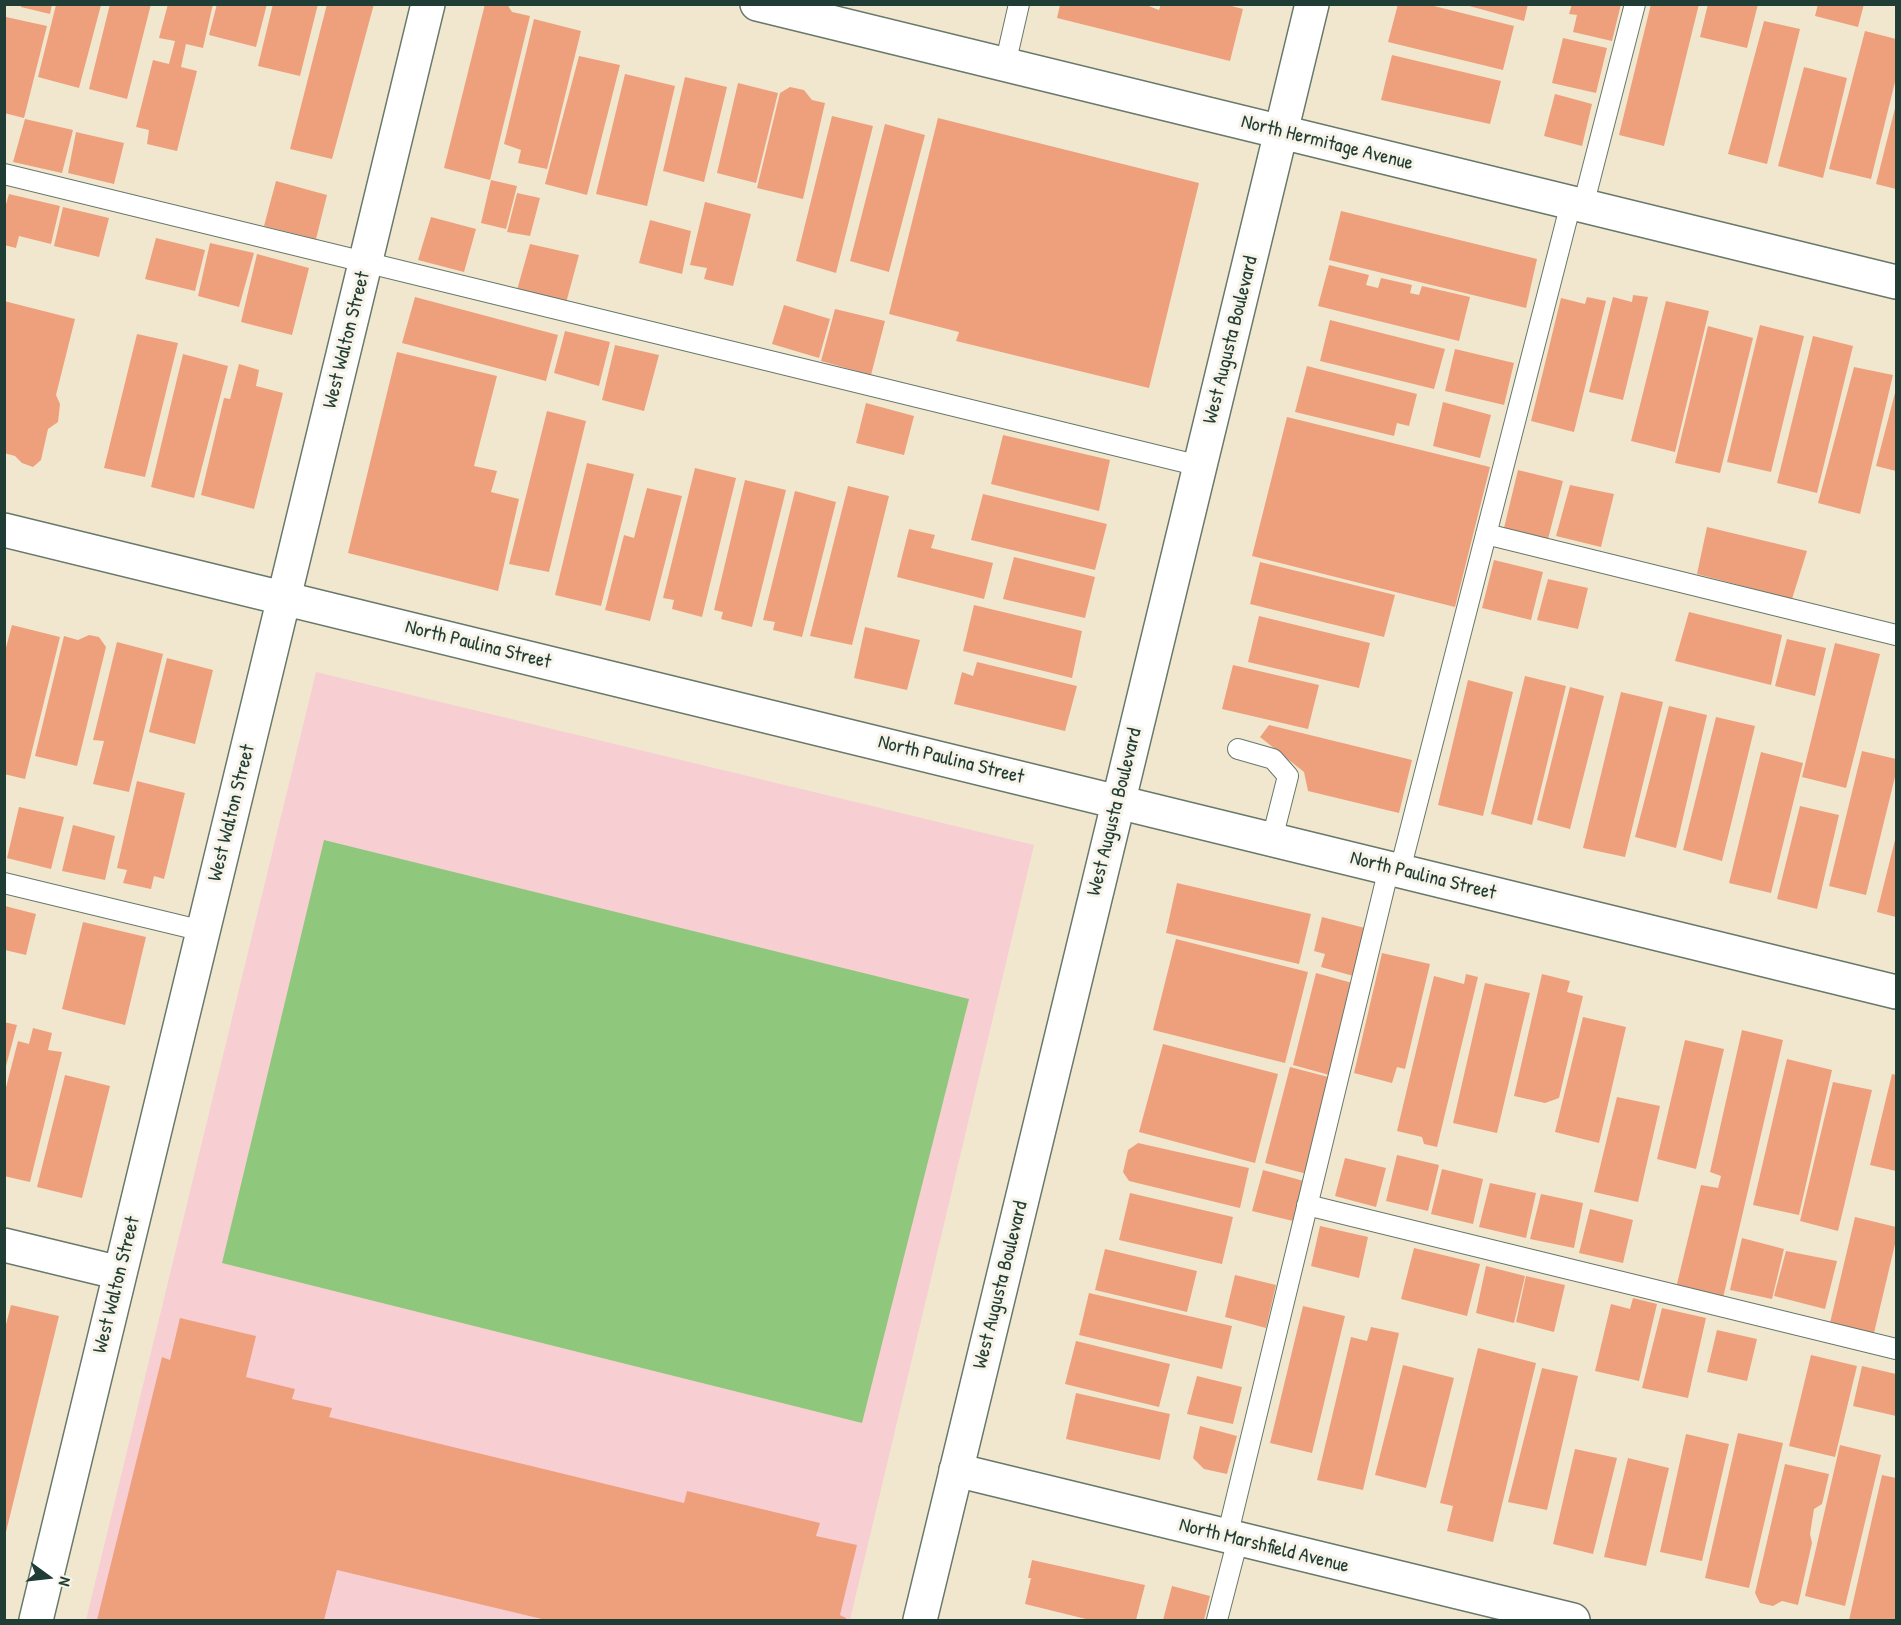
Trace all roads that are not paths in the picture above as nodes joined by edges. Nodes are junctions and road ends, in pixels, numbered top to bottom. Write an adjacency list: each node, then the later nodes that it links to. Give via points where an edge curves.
1 (428, 4): 10 (street, West Walton Street)
2 (757, 4): 6 (street, North Hermitage Avenue)
3 (1019, 4): 6 (lane)
4 (1312, 4): 7 (street, West Augusta Boulevard)
5 (1635, 4): 9 (lane)
6 (1005, 65): 7 (street, North Hermitage Avenue)
7 (1281, 133): 9 (street, North Hermitage Avenue); 12 (street, West Augusta Boulevard)
8 (4, 174): 10 (lane)
9 (1577, 205): 11 (street, North Hermitage Avenue); 14 (lane)
10 (366, 262): 12 (lane); 15 (street, West Walton Street)
11 (1896, 282)
12 (1200, 466): 18 (street, West Augusta Boulevard)
13 (4, 530): 15 (street, North Paulina Street)
14 (1486, 534): 16 (lane); 20 (lane)
15 (284, 598): 18 (street, North Paulina Street); 22 (street, West Walton Street)
16 (1896, 635)
17 (1238, 749): 19 (lane, via 1273,759 1288,776)
18 (1119, 801): 19 (street, North Paulina Street); 28 (street, West Augusta Boulevard)
19 (1272, 839): 20 (street, North Paulina Street)
20 (1394, 869): 23 (street, North Paulina Street); 24 (lane)
21 (4, 883): 22 (lane)
22 (204, 931): 26 (street, West Walton Street)
23 (1896, 992)
24 (1307, 1205): 27 (lane); 29 (lane)
25 (4, 1245): 26 (street)
26 (120, 1273): 30 (street, West Walton Street)
27 (1896, 1348)
28 (956, 1470): 29 (street, North Marshfield Avenue); 31 (street, West Augusta Boulevard)
29 (1232, 1538): 32 (lane); 33 (street, North Marshfield Avenue)
30 (36, 1620)
31 (920, 1620)
32 (1217, 1620)
33 (1573, 1620)

